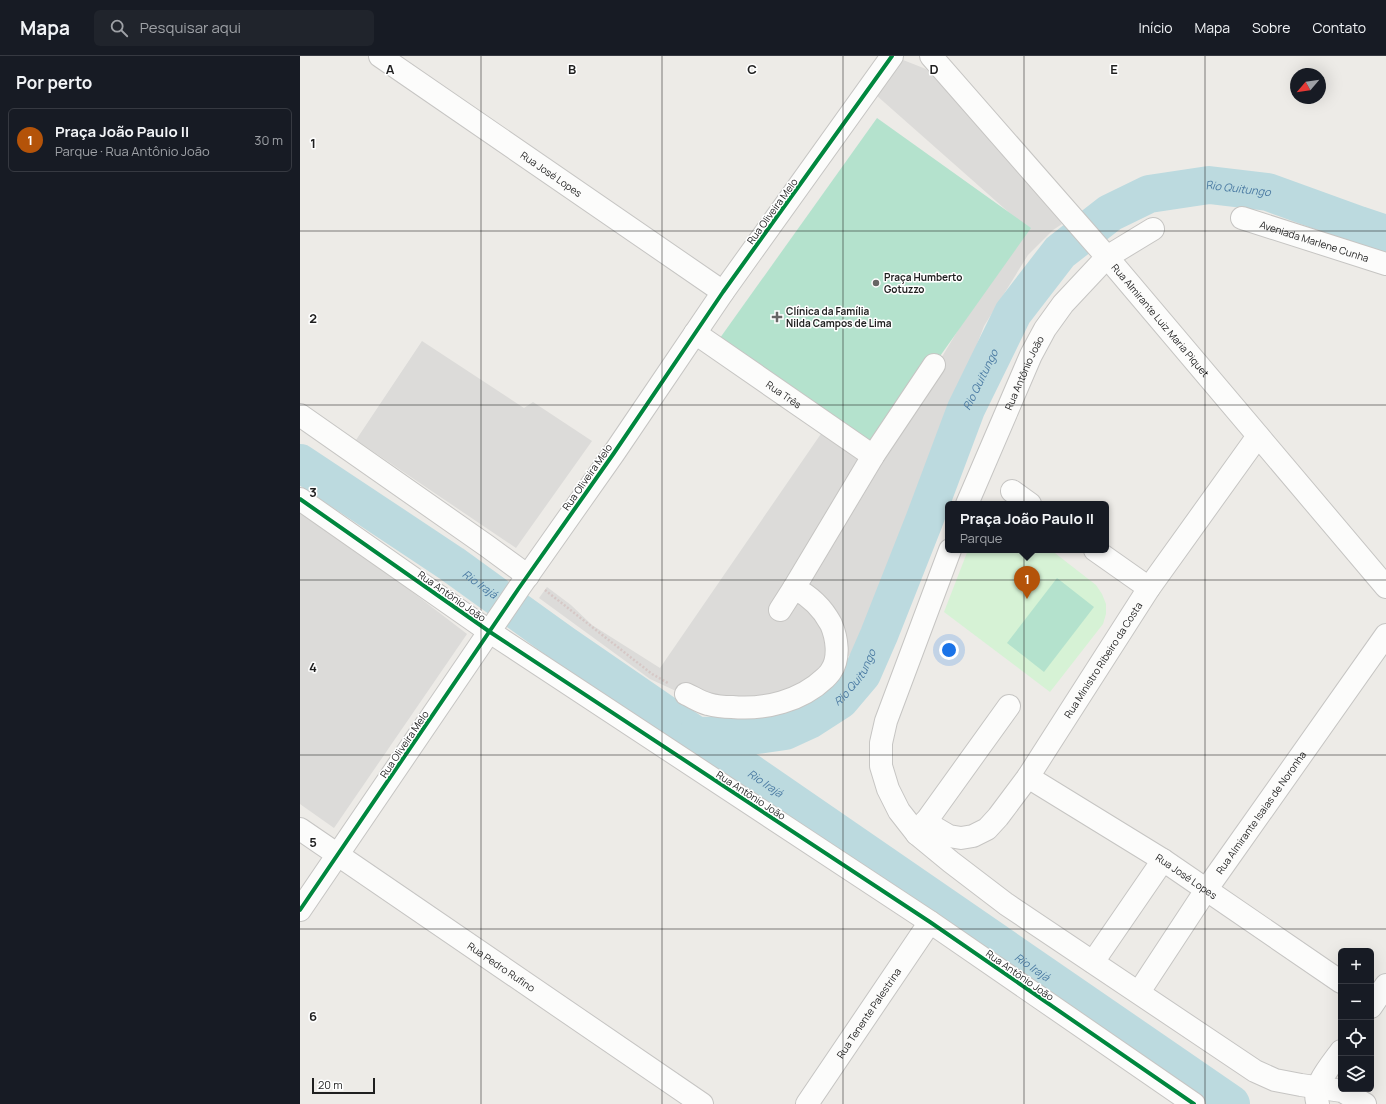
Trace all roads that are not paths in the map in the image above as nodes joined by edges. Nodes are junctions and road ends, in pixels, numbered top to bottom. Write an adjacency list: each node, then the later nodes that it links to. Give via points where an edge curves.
1 (380, 56): 8 (street, Rua José Lopes)
2 (892, 56): 8 (street, Rua Oliveira Melo)
3 (931, 56): 6 (street, Rua Almirante Luiz Maria Piquet)
4 (1242, 218): 7 (street, Aveniada Marlene Cunha)
5 (1153, 229): 6 (street)
6 (1100, 250): 12 (street, Rua Almirante Luiz Maria Piquet); 16 (street, Rua Antônio João, via 1045,329 1031,355)
7 (1386, 264)
8 (723, 292): 9 (street, Rua Oliveira Melo)
9 (695, 333): 13 (street, Rua Três); 20 (street, Rua Oliveira Melo)
10 (934, 365): 13 (street)
11 (300, 415): 20 (street, via 487,546)
12 (1258, 436): 21 (street, Rua Almirante Luiz Maria Piquet); 23 (street, Rua Ministro Ribeiro da Costa)
13 (873, 456): 22 (street)
14 (1012, 491): 17 (street)
15 (300, 499): 25 (street, Rua Antônio João)
16 (968, 501)
17 (1026, 501)
18 (949, 553): 30 (street, via 886,721 881,743 881,766 888,789 899,811)
19 (1099, 553): 23 (street)
20 (523, 582): 25 (street, Rua Oliveira Melo)
21 (1386, 587)
22 (794, 588): 24 (street); 27 (street, via 821,609 833,630 837,645 831,671 818,684 791,700 759,707 734,708 708,704)
23 (1149, 588): 29 (street, Rua Ministro Ribeiro da Costa)
24 (780, 610)
25 (492, 629): 32 (street, Rua Oliveira Melo); 36 (street, Rua Antônio João)
26 (1386, 635): 34 (street, Rua Almirante Isaias de Noronha)
27 (686, 694)
28 (1009, 706): 30 (street)
29 (1028, 778): 30 (street, Rua Ministro Ribeiro da Costa, via 987,829 973,836 961,838); 33 (street, Rua José Lopes)
30 (921, 828): 37 (street, via 951,862 1006,904)
31 (300, 829): 32 (street, Rua Pedro Rufino)
32 (338, 855): 35 (street, Rua Oliveira Melo); 44 (street, Rua Pedro Rufino)
33 (1162, 860): 34 (street, Rua José Lopes); 37 (street)
34 (1206, 890): 38 (street, Rua José Lopes); 40 (street, Rua Almirante Isaias de Noronha)
35 (300, 910)
36 (930, 922): 45 (street, Rua Tenente Palestrina); 46 (street, Rua Antônio João)
37 (1093, 962): 40 (street)
38 (1338, 980)
39 (1386, 985): 41 (street)
40 (1139, 992): 43 (street, via 1255,1071 1275,1080 1301,1085)
41 (1374, 1002)
42 (1339, 1056): 43 (street)
43 (1318, 1095): 47 (street, via 1342,1091)
44 (702, 1104)
45 (808, 1104)
46 (1194, 1104)
47 (1365, 1104)

